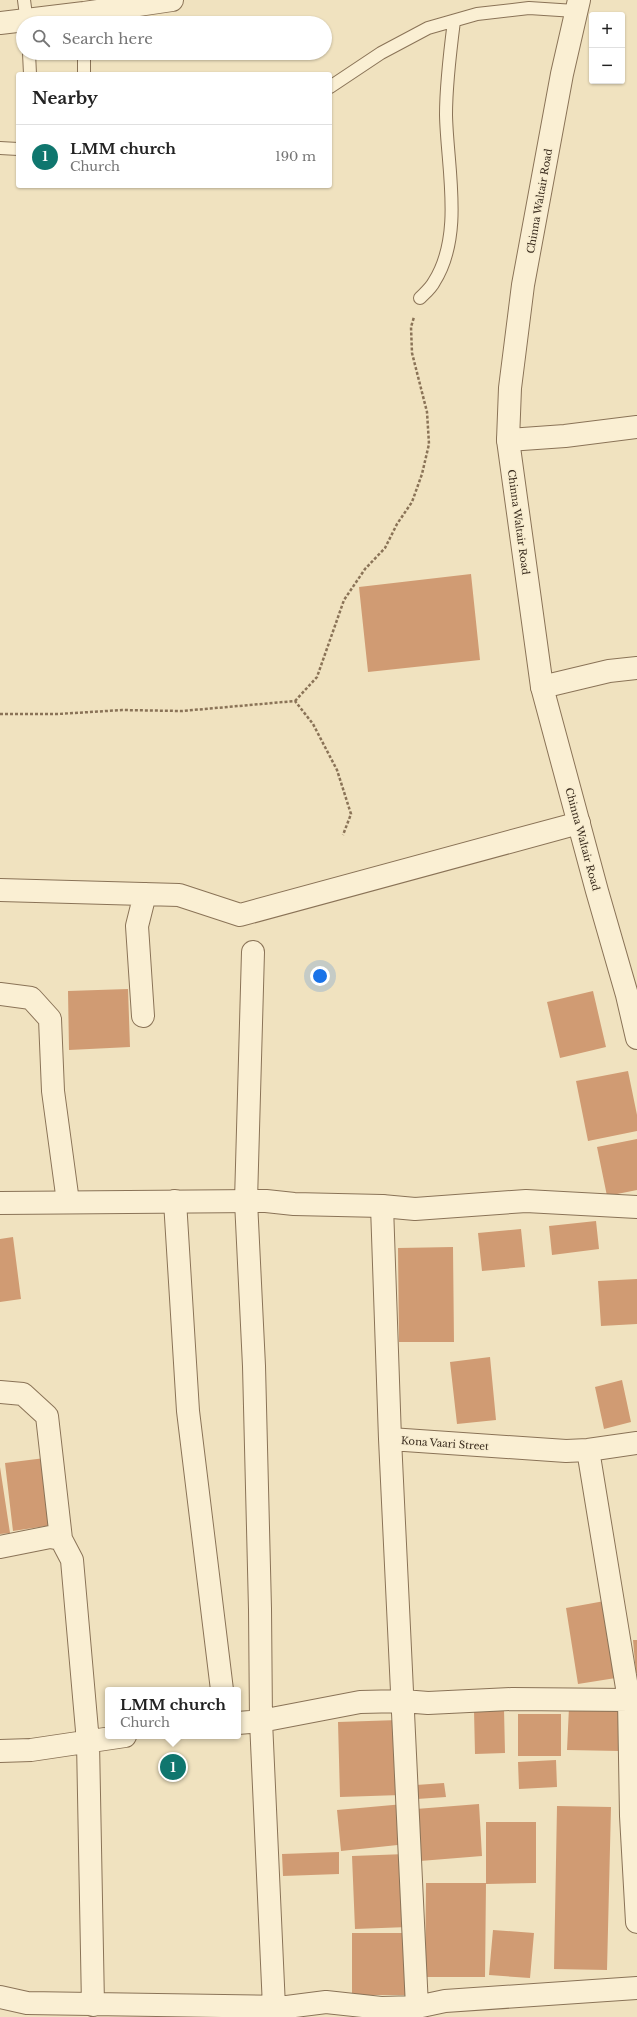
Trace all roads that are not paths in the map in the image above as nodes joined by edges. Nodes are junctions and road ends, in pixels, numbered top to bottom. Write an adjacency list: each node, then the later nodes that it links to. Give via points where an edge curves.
1 (172, 0): 3 (street)
2 (577, 5): 6 (lane, via 477,14); 17 (street, Chinna Waltair Road, via 523,285 510,388)
3 (83, 12): 4 (street)
4 (26, 14)
5 (16, 17): 7 (street)
6 (454, 21): 12 (lane, via 428,28 381,53); 15 (lane, via 446,115 451,179 450,232 444,263 434,283)
7 (0, 23)
8 (29, 60): 10 (lane)
9 (84, 60): 11 (lane)
10 (30, 72)
11 (84, 72)
12 (332, 86)
13 (0, 148): 14 (lane)
14 (16, 148)
15 (420, 298)
16 (637, 427): 17 (street)
17 (508, 440): 19 (street, Chinna Waltair Road)
18 (637, 668): 19 (street, via 609,671)
19 (542, 687): 20 (street, Chinna Waltair Road)
20 (579, 823): 22 (street, via 240,915 179,895); 25 (street, Chinna Waltair Road)
21 (0, 890): 22 (street)
22 (145, 894): 26 (street, via 137,926)
23 (253, 952): 29 (street)
24 (0, 994): 30 (street, via 31,998 50,1019 53,1091)
25 (632, 994): 27 (street, Chinna Waltair Road)
26 (143, 1016)
27 (637, 1038)
28 (175, 1201): 29 (street); 30 (street); 40 (street, via 188,1411)
29 (246, 1201): 32 (street); 43 (street, via 254,1366)
30 (68, 1202): 31 (street)
31 (0, 1203)
32 (382, 1206): 33 (street, via 414,1209 526,1201); 35 (street, Kona Vaari Street)
33 (637, 1207)
34 (0, 1392): 38 (street, via 23,1394 47,1416)
35 (390, 1439): 37 (street, Kona Vaari Street, via 566,1451); 42 (street)
36 (637, 1443): 37 (street, Kona Vaari Street)
37 (588, 1450): 41 (street)
38 (61, 1539): 39 (street, via 50,1537); 46 (street, via 72,1560)
39 (0, 1547)
40 (222, 1687)
41 (633, 1699): 42 (street, via 512,1699 428,1703); 48 (street, via 631,1816)
42 (403, 1701): 43 (street, via 360,1702); 52 (street)
43 (260, 1721): 44 (street); 55 (street)
44 (241, 1723)
45 (106, 1739): 46 (street)
46 (88, 1742): 47 (street, via 31,1750); 51 (street)
47 (0, 1750)
48 (637, 1922)
49 (637, 1988): 53 (street)
50 (0, 1997): 51 (street, via 27,2003)
51 (94, 2005): 54 (street)
52 (417, 2007): 53 (street); 55 (street, via 381,2008 326,2002 287,2007)
53 (446, 2009)
54 (162, 2012): 55 (street)
55 (273, 2012)

